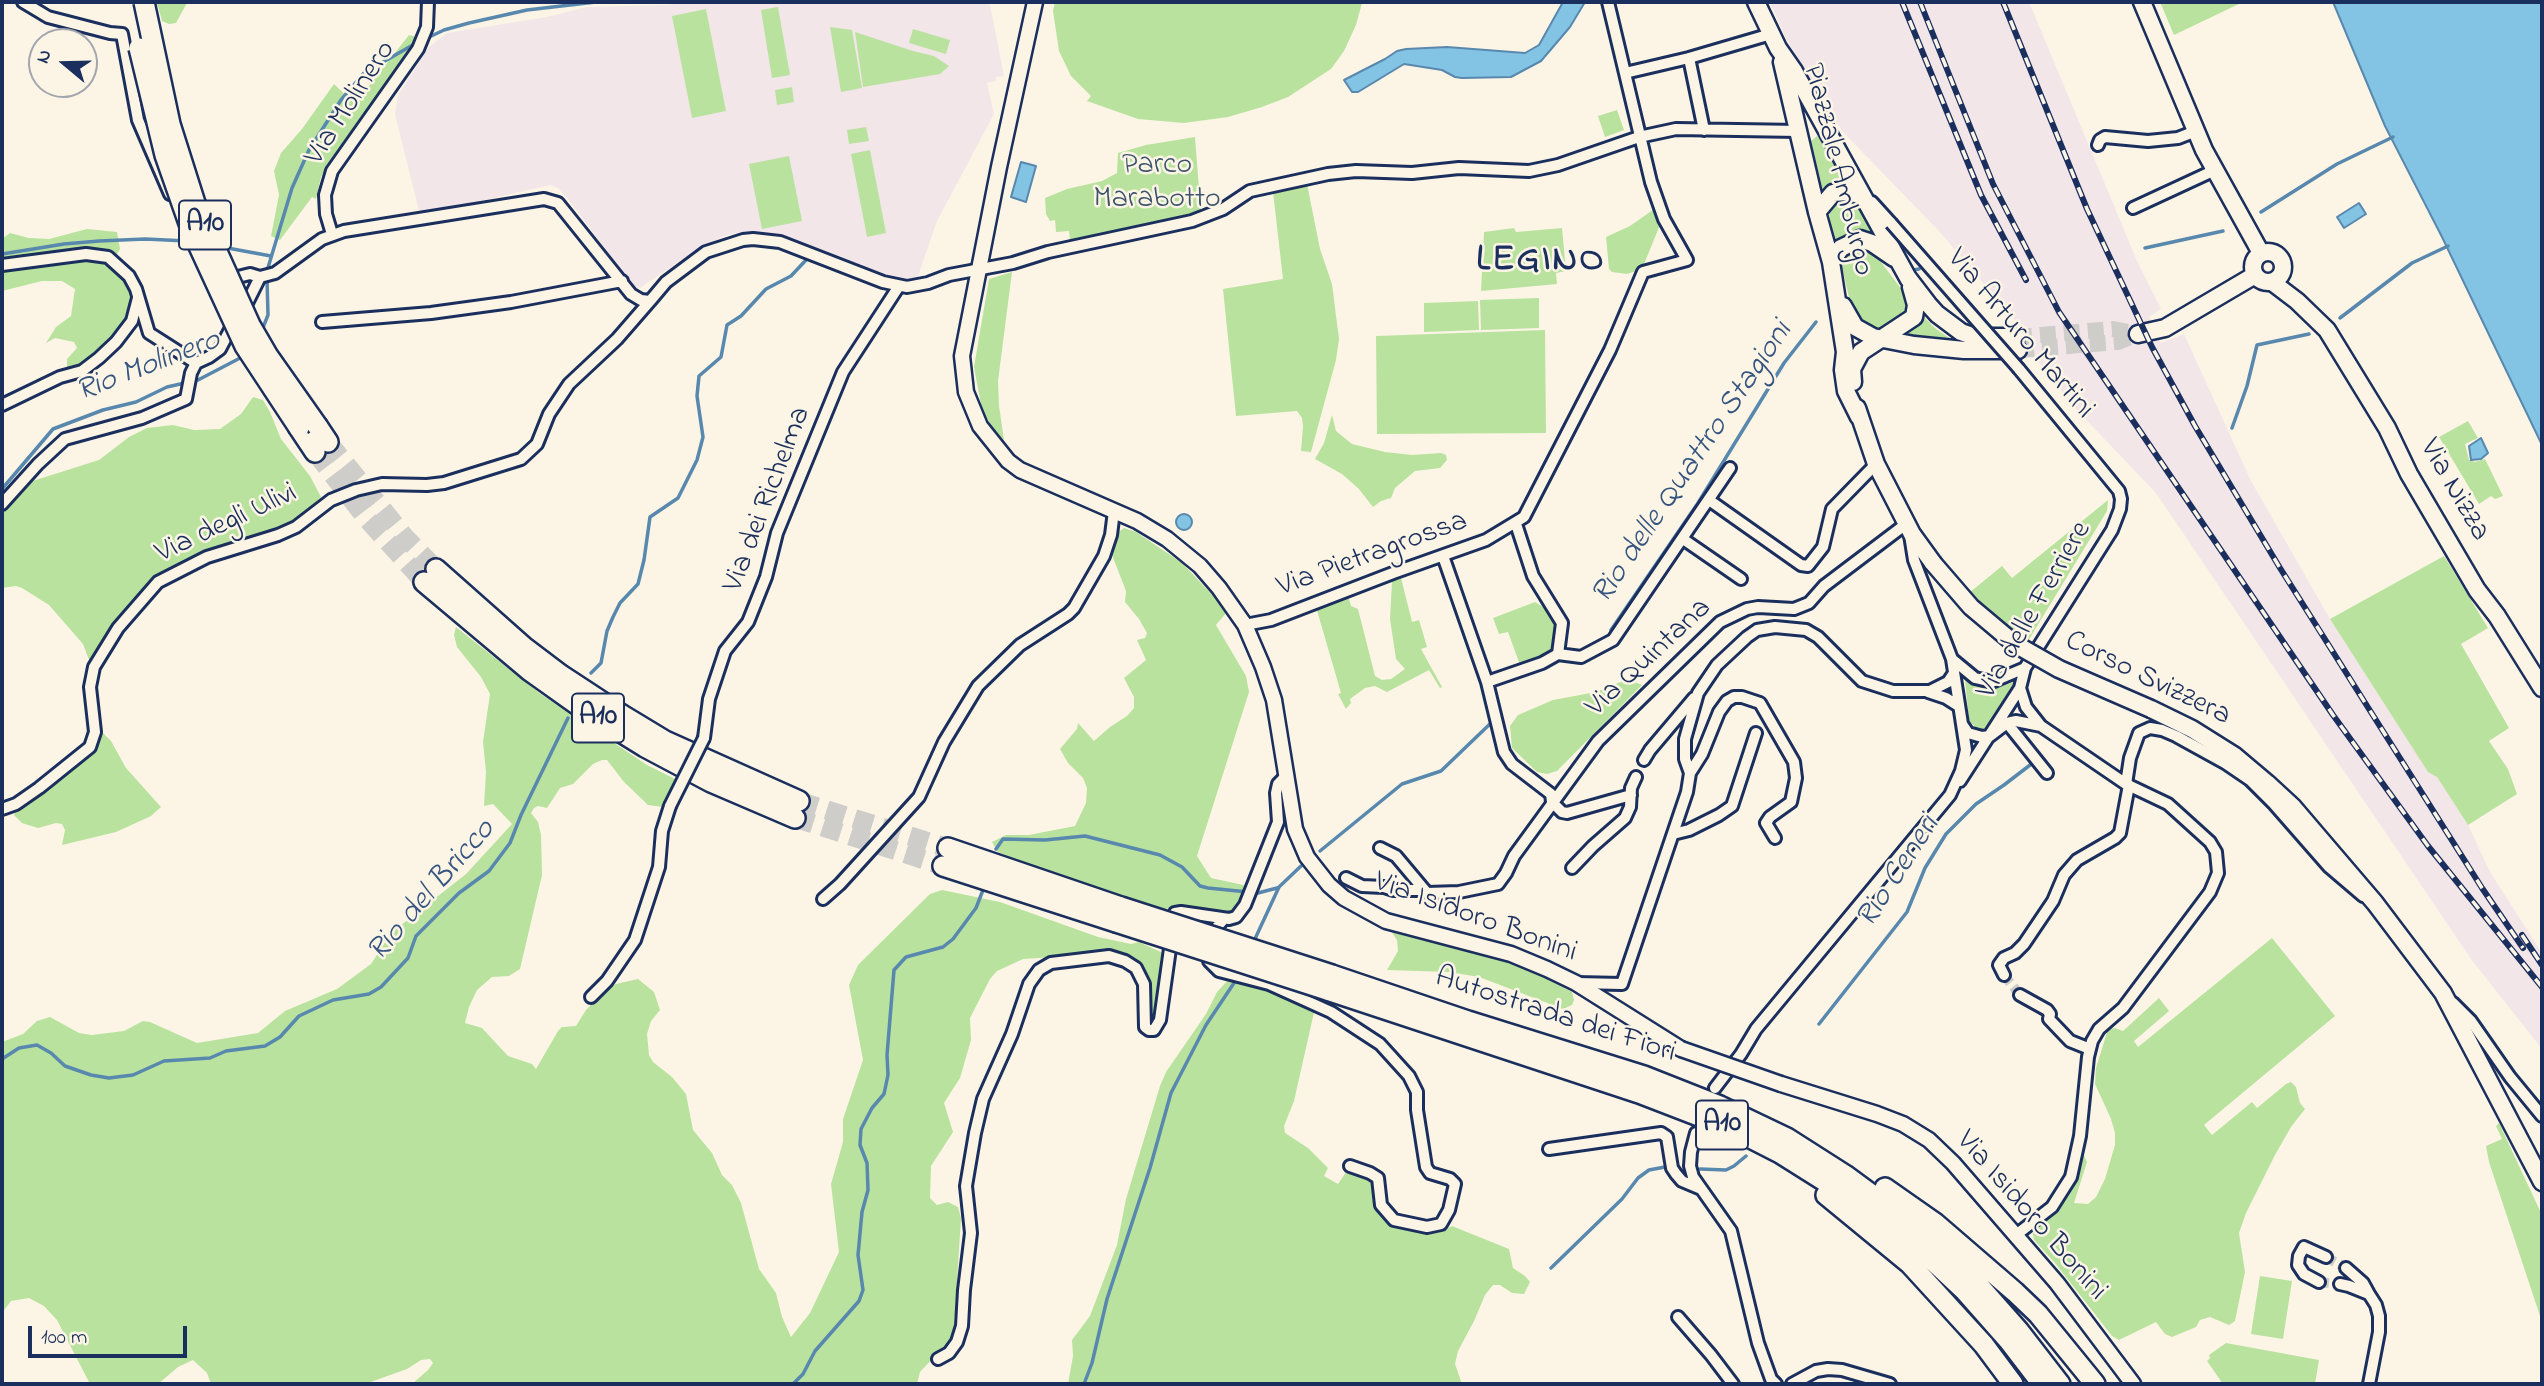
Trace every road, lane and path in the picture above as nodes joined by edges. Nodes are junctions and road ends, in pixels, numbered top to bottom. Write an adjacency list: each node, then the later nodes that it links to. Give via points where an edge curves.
1 (23, 2): 34 (street, via 48,17 122,34 138,120)
2 (131, 2): 3 (highway, A10, bridge, via 154,116 191,229 245,345 315,437 250,325 195,203 170,124)
3 (144, 2)
4 (428, 2): 22 (street, Via Molinero, via 427,27 418,48 332,171 325,195)
5 (1035, 2): 27 (street, Via Isidoro Bonini)
6 (1608, 2): 11 (street)
7 (1756, 2): 9 (main road)
8 (2142, 2): 15 (main road)
9 (1774, 41): 10 (street); 12 (main road, Piazzale Amburgo); 14 (main road, Piazzale Amburgo)
10 (1689, 58): 11 (street); 13 (street)
11 (1625, 73): 16 (street)
12 (1825, 128): 14 (main road, via 1814,124); 19 (main road, Piazzale Amburgo)
13 (1704, 130): 14 (street); 16 (street, via 1676,129)
14 (1799, 131): 21 (main road, Piazzale Amburgo)
15 (2196, 131): 17 (street, via 2165,140 2105,137); 18 (main road)
16 (1639, 137): 27 (street, via 1544,169 1328,174 1250,191 1223,209 1192,221); 51 (street, Via Pietragrossa, via 1664,219 1687,260 1643,272 1610,350 1533,504)
17 (2098, 145)
18 (2215, 170): 20 (street); 23 (main road)
19 (1862, 194): 21 (main road, via 1833,193); 25 (main road, Piazzale Amburgo); 49 (street, Via Arturo Martini, bridge, via 2019,369 2119,491)
20 (2133, 208)
21 (1817, 212): 24 (main road, Piazzale Amburgo)
22 (332, 234): 29 (street); 32 (street, via 551,200)
23 (2261, 253): 28 (main road, via 2252,265); 31 (main road, via 2279,256 2283,265)
24 (1831, 262): 25 (main road, via 1841,248 1860,239); 36 (main road, Piazzale Amburgo)
25 (1899, 262): 30 (main road, Piazzale Amburgo)
26 (2, 265): 35 (street, via 102,255 129,276)
27 (979, 270): 33 (street); 50 (street, Via Isidoro Bonini, via 962,356 972,412 991,442 1020,470)
28 (2255, 275): 31 (main road, via 2262,281); 40 (main road, via 2165,328)
29 (260, 277): 34 (street, via 250,274 228,279); 39 (street)
30 (1908, 278): 41 (main road, Piazzale Amburgo, via 1916,312 1910,322); 41 (main road, Piazzale Amburgo, via 1937,314 1961,332 2017,344 1964,350)
31 (2277, 278): 64 (main road, Via Nizza, via 2304,294 2315,308 2477,590)
32 (622, 281): 37 (street, via 631,294); 38 (street, via 532,299)
33 (899, 286): 37 (street, via 780,242 753,239 706,252 666,282); 99 (street, Via dei Richelma, bridge, via 843,372 781,523 748,622 725,652 709,699 704,738 670,806 656,878 630,950)
34 (217, 295): 39 (street)
35 (138, 297): 42 (street, via 149,333); 43 (street, via 132,321 99,358 82,371)
36 (1838, 298): 41 (main road, Piazzale Amburgo, via 1860,332); 44 (main road, Piazzale Amburgo, via 1846,391)
37 (650, 302): 82 (street, Via degli Ulivi, via 569,384 549,414 537,444 521,459 444,483 382,484 356,490 331,500 278,536 207,557 158,582 118,628 94,667 90,687 95,732 90,747 39,788)
38 (322, 323)
39 (232, 326): 42 (street, via 220,349)
40 (2138, 334)
41 (1883, 340): 44 (main road, Corso Svizzera, via 1861,352 1852,369)
42 (194, 368): 48 (street, via 186,399 142,418 65,439)
43 (2, 405)
44 (1859, 417): 45 (main road, Corso Svizzera)
45 (1876, 464): 47 (street, via 1832,509 1823,547 1808,566); 52 (main road, Corso Svizzera)
46 (1730, 468): 47 (street)
47 (1709, 500): 53 (street)
48 (2, 504)
49 (2120, 509): 60 (street, Via delle Ferriere, via 2112,530)
50 (1114, 511): 57 (street, Via Isidoro Bonini, via 1167,539 1190,558); 91 (street, via 1104,556 1074,608 1020,645 978,686 944,741 919,797)
51 (1516, 524): 54 (street, Via Pietragrossa); 58 (street, via 1533,576 1562,623)
52 (1908, 526): 59 (street, via 1914,560); 81 (street, Via Quintana, via 1824,586 1809,603 1794,609 1758,607 1720,622 1598,741); 92 (main road, Corso Svizzera, bridge, via 1933,564 1971,607 2015,644 2192,729 2267,783)
53 (1683, 539): 56 (street); 58 (street, via 1613,640 1581,657)
54 (1443, 556): 57 (street, Via Pietragrossa, via 1271,620); 62 (street)
55 (430, 575): 83 (highway, A10, via 530,671 582,708 711,782)
56 (1741, 579)
57 (1245, 625): 76 (street, Via Isidoro Bonini, via 1274,700)
58 (1558, 654): 62 (street)
59 (1952, 659): 60 (street, via 1975,678 1992,682); 61 (street)
60 (2025, 668): 63 (street, Via delle Ferriere)
61 (1954, 673): 65 (street, via 1939,688); 67 (street)
62 (1487, 682): 81 (street, via 1504,752 1512,764 1551,794)
63 (2020, 688): 70 (street, via 2026,707); 72 (street, Via delle Ferriere)
64 (2542, 688)
65 (1925, 692): 66 (street, via 1893,691 1862,681 1806,630 1775,627 1747,637 1717,665); 67 (street)
66 (1698, 693): 73 (street); 74 (street, via 1685,739)
67 (1957, 705): 69 (street)
68 (2007, 723): 70 (street, Via delle Ferriere); 72 (street, Via delle Ferriere); 75 (street)
69 (1962, 724): 72 (street, via 1974,736); 80 (street, via 1966,750)
70 (2041, 726): 78 (street, Via delle Ferriere)
71 (1756, 733): 84 (street, via 1732,806)
72 (1990, 736): 80 (street, Via delle Ferriere)
73 (1644, 760)
74 (1690, 773): 84 (street); 85 (street, via 1727,701 1742,697 1760,703 1794,762 1796,778 1791,802 1766,823)
75 (2047, 773)
76 (1286, 776): 93 (street, via 1276,793 1278,822 1245,905 1236,917); 96 (street, Via Isidoro Bonini, via 1295,829 1307,857 1344,898 1386,921 1511,954)
77 (1636, 777): 79 (street)
78 (2127, 784): 92 (street, via 2140,733 2150,728 2176,736 2250,780 2329,867); 94 (street, via 2120,833 2077,860 2024,944 2004,958); 100 (street, Via delle Ferriere, via 2168,804 2210,842 2218,873 2210,892 2123,1008 2099,1029)
79 (1630, 795): 81 (street, via 1567,813); 88 (street, via 1625,818)
80 (1950, 795): 101 (street, Via delle Ferriere, via 1756,1029)
81 (1552, 802): 90 (street, Via Quintana, via 1498,884 1439,894)
82 (2, 809)
83 (797, 809)
84 (1673, 834): 96 (street, via 1622,985)
85 (1775, 838)
86 (1380, 848): 90 (street, via 1396,856)
87 (946, 857): 95 (highway, Autostrada dei Fiori / A10, bridge)
88 (1572, 868)
89 (1346, 878): 90 (street, Via Quintana, via 1362,886)
90 (1422, 890)
91 (823, 899)
92 (2375, 904): 97 (main road, Corso Svizzera)
93 (1224, 919): 107 (street, via 1210,947 1209,961 1219,971 1269,984 1331,1012 1380,1044 1409,1076 1417,1092 1426,1167 1455,1184 1449,1210 1441,1224 1427,1227 1394,1220 1381,1205 1378,1178); 117 (street, via 1175,914 1160,1020 1154,1030 1144,1027 1144,984 1136,968 1125,961 1109,956 1051,963 1029,984 975,1133 966,1186 971,1233 962,1326 957,1342)
94 (2001, 970)
95 (1329, 983): 102 (highway, Autostrada dei Fiori / A10); 104 (highway, Autostrada dei Fiori / A10, via 1644,1076)
96 (1576, 983): 110 (street, Via Isidoro Bonini, bridge, via 1681,1049 1903,1124 1929,1140)
97 (2443, 993): 103 (street, via 2471,1021); 108 (main road, Corso Svizzera)
98 (2020, 995): 100 (street, via 2047,1010 2070,1041)
99 (591, 997)
100 (2090, 1048): 110 (street, Via delle Ferriere, via 2071,1177 2052,1207)
101 (1715, 1088)
102 (1687, 1112): 122 (highway, A10, via 1801,1177 1865,1225 1954,1310); 123 (highway, Autostrada dei Fiori / A10, via 1735,1130 1800,1164 1916,1245 1964,1290)
103 (2542, 1116)
104 (1756, 1122): 124 (highway, Autostrada dei Fiori / A10, via 1845,1175 1925,1234 2019,1331); 125 (highway, A10, via 1825,1150 1936,1223 2038,1314)
105 (1696, 1133): 109 (street, via 1690,1166)
106 (1549, 1149): 109 (street, via 1661,1133 1667,1137 1672,1168 1682,1181)
107 (1350, 1166)
108 (2542, 1182)
109 (1701, 1189): 119 (street, via 1731,1231 1758,1343)
110 (2016, 1235): 126 (street, Via Isidoro Bonini)
111 (2326, 1257): 113 (street, via 2304,1247 2299,1256 2304,1274)
112 (2346, 1268): 115 (street)
113 (2319, 1282)
114 (2340, 1284): 115 (street)
115 (2369, 1294): 127 (street, via 2379,1316 2379,1332)
116 (1678, 1317): 118 (street)
117 (938, 1359)
118 (1733, 1384)
119 (1776, 1384)
120 (1793, 1384): 121 (street, via 1828,1369)
121 (1890, 1384)
122 (2014, 1384)
123 (2042, 1384)
124 (2060, 1384)
125 (2095, 1384)
126 (2133, 1384)
127 (2369, 1384)

